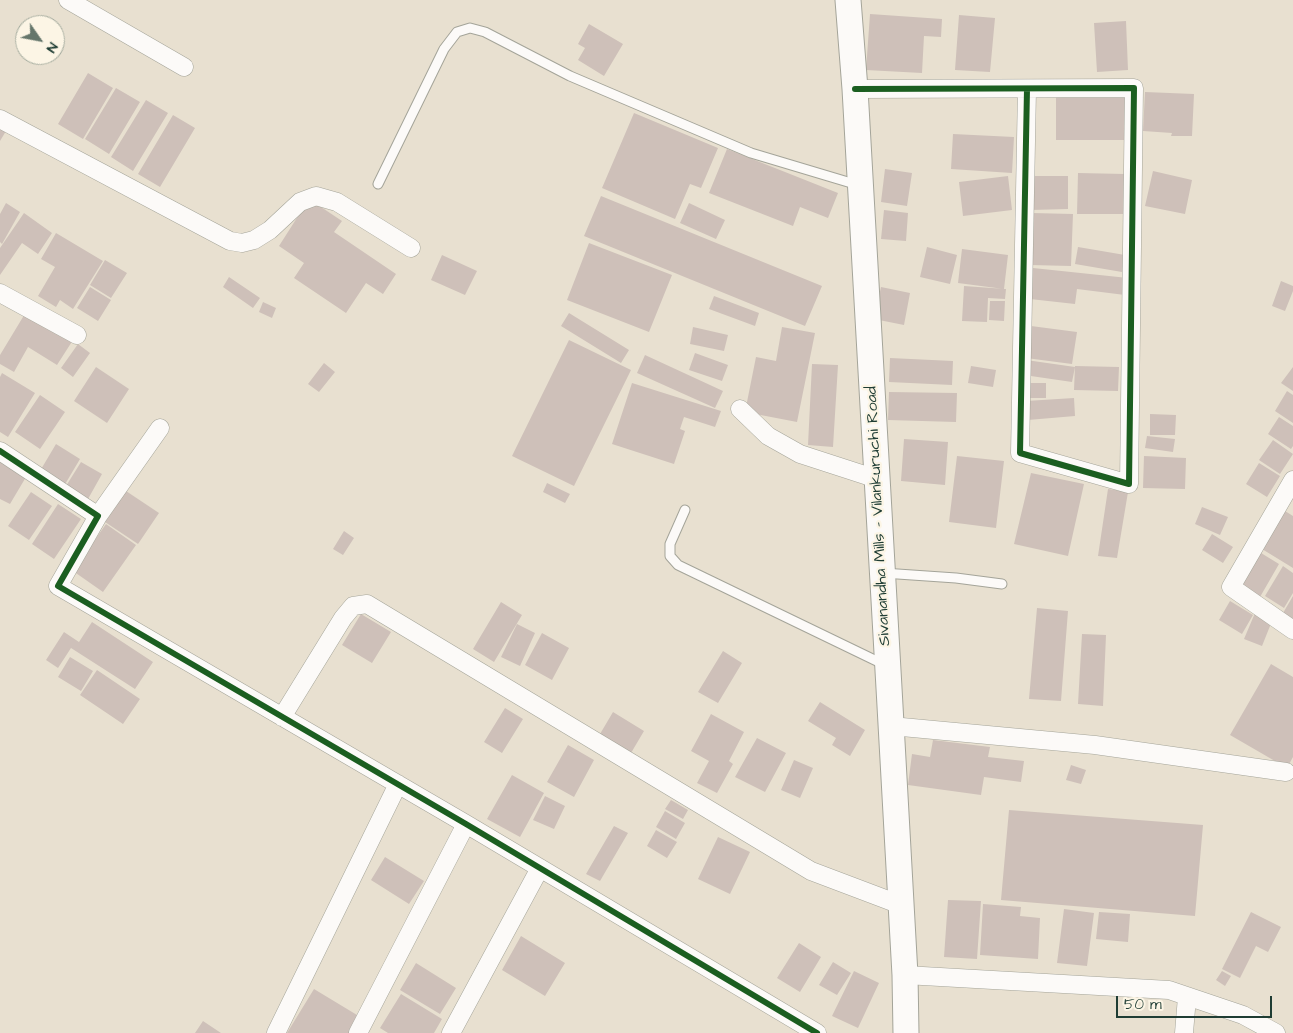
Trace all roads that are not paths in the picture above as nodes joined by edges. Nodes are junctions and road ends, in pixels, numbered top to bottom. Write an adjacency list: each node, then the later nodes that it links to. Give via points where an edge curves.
1 (68, 0): 3 (street)
2 (848, 0): 4 (main road, Sivanandha Mills - Vilankuruchi Road)
3 (184, 67)
4 (855, 89): 5 (street); 8 (main road, Sivanandha Mills - Vilankuruchi Road)
5 (1027, 89): 5 (street, via 1134,88 1129,484 1020,453)
6 (0, 119): 9 (street, via 230,241 254,240 300,202 316,196 337,202)
7 (378, 184): 8 (lane, via 444,48 457,32 470,28 485,32 570,76 751,153)
8 (861, 186): 15 (main road, Sivanandha Mills - Vilankuruchi Road)
9 (411, 248)
10 (0, 293): 11 (street)
11 (77, 335)
12 (740, 409): 15 (street, via 768,436 800,454)
13 (160, 428): 18 (street)
14 (0, 451): 18 (street)
15 (877, 479): 19 (main road, Sivanandha Mills - Vilankuruchi Road)
16 (1293, 480): 21 (street, via 1231,587)
17 (685, 510): 22 (lane, via 670,544 670,556 678,565)
18 (98, 516): 23 (street, via 58,586)
19 (883, 573): 20 (lane); 22 (main road, Sivanandha Mills - Vilankuruchi Road)
20 (1002, 584)
21 (1293, 630)
22 (888, 666): 24 (main road, Sivanandha Mills - Vilankuruchi Road)
23 (282, 717): 26 (street); 29 (street, via 343,618 353,606 367,604 811,871)
24 (891, 726): 25 (street, via 1095,745); 29 (main road, Sivanandha Mills - Vilankuruchi Road)
25 (1286, 772)
26 (398, 784): 27 (street); 32 (street)
27 (466, 824): 28 (street); 33 (street)
28 (540, 868): 34 (street); 35 (street)
29 (901, 905): 30 (main road, Sivanandha Mills - Vilankuruchi Road)
30 (905, 974): 31 (street, via 1169,990); 36 (main road, Sivanandha Mills - Vilankuruchi Road)
31 (1187, 996): 37 (street); 38 (street, via 1243,1016)
32 (276, 1033)
33 (358, 1033)
34 (451, 1033)
35 (817, 1033)
36 (906, 1033)
37 (1184, 1033)
38 (1276, 1033)

